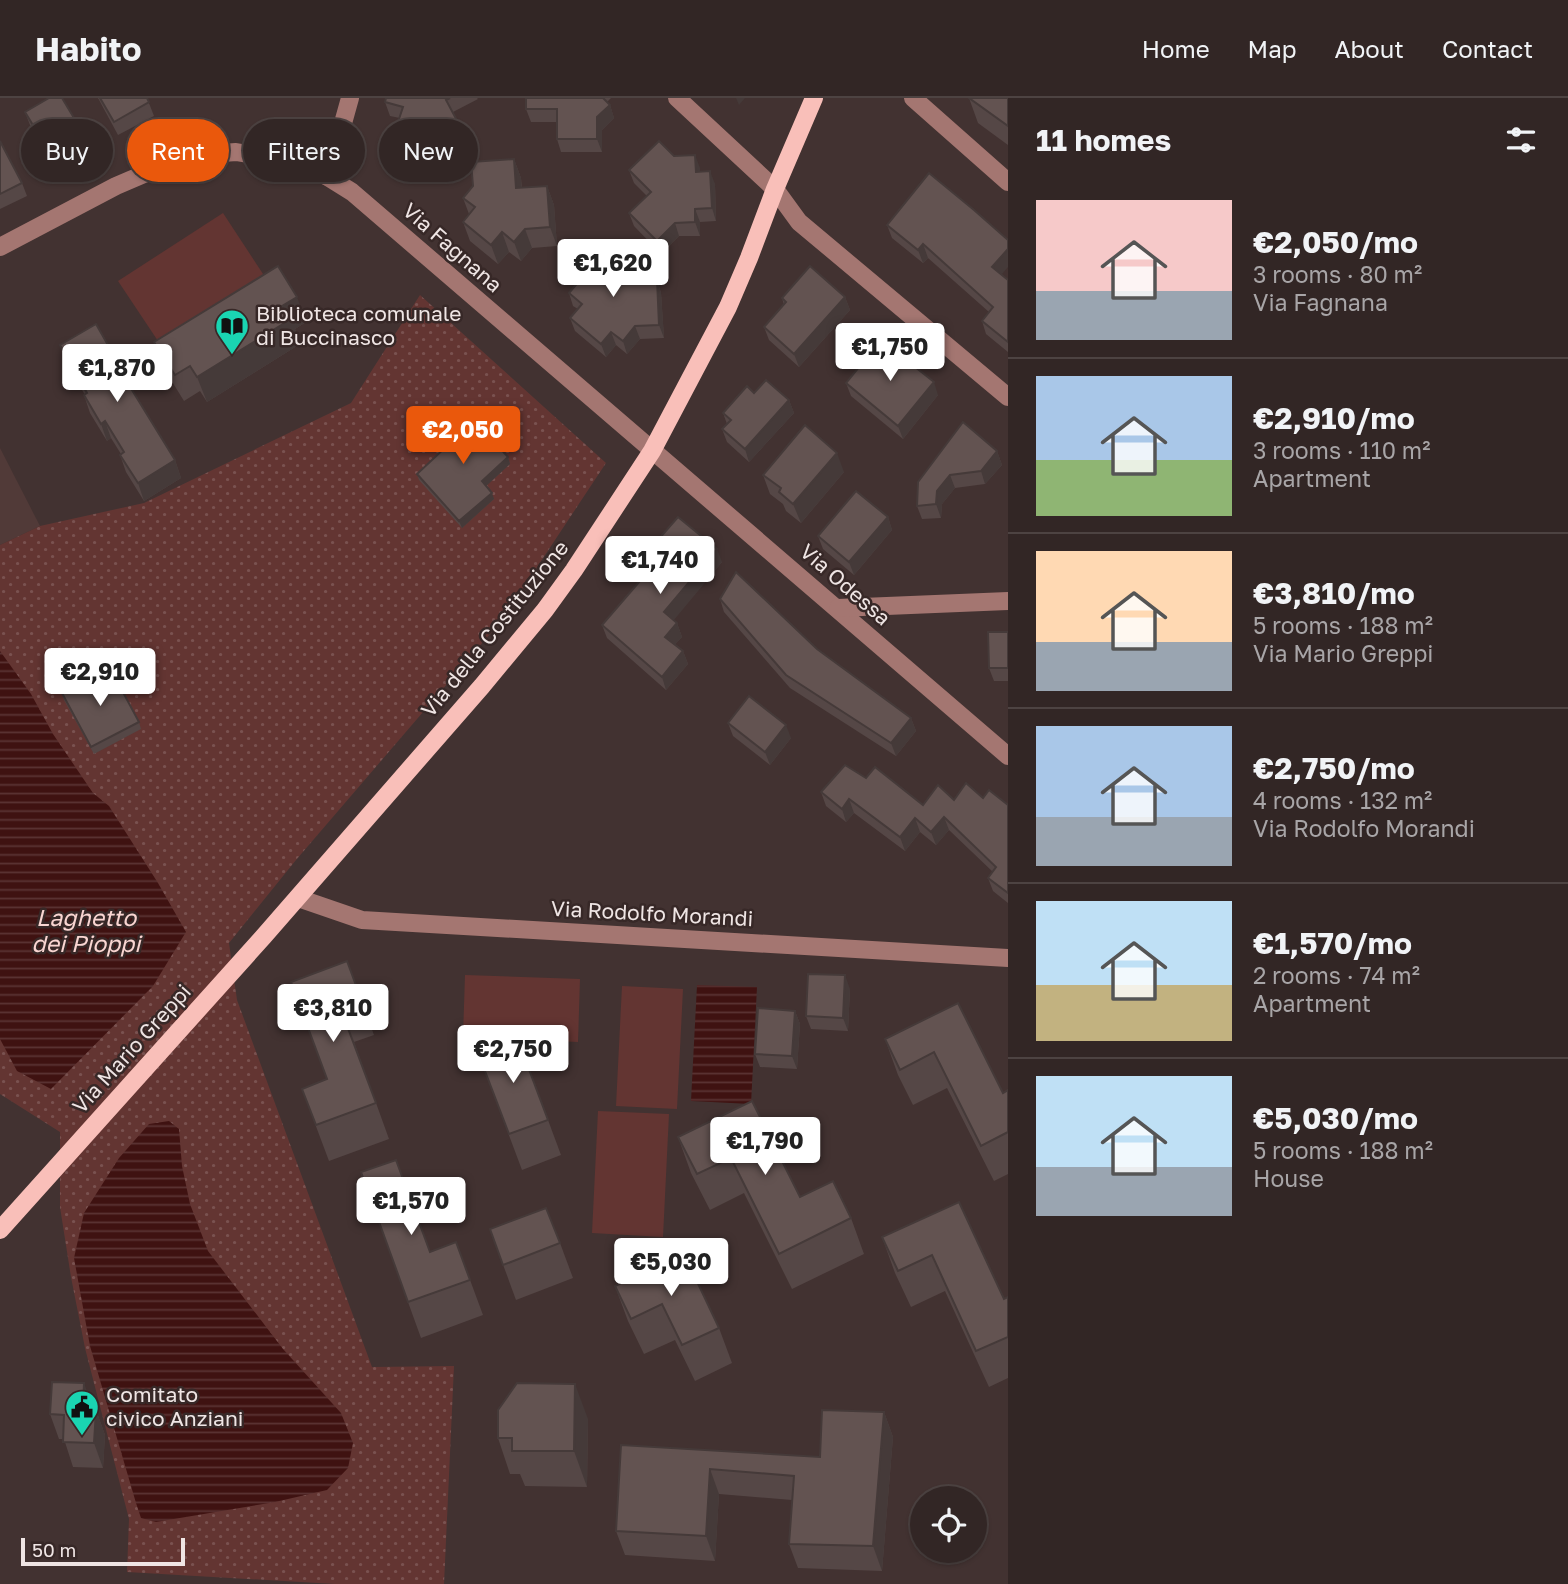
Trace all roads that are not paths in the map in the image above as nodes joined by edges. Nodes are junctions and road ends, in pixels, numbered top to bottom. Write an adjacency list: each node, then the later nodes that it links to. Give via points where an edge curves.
1 (350, 98): 5 (street)
2 (677, 98): 9 (street)
3 (814, 98): 9 (main road, Via della Costituzione)
4 (913, 98): 8 (street)
5 (344, 119)
6 (243, 153): 10 (street, Via Fagnana, via 189,158 144,174)
7 (336, 182): 12 (street, Via Fagnana)
8 (1008, 182)
9 (775, 189): 11 (street, via 799,222); 12 (main road, Via della Costituzione, via 728,307)
10 (0, 247)
11 (1008, 397)
12 (652, 451): 14 (street, Via Odessa); 16 (main road, Via della Costituzione, via 545,610)
13 (1008, 601): 14 (street)
14 (838, 608): 15 (street, Via Odessa)
15 (1008, 756)
16 (298, 898): 17 (street, Via Rodolfo Morandi, via 362,919); 18 (main road, Via Mario Greppi)
17 (1008, 958)
18 (0, 1230)

